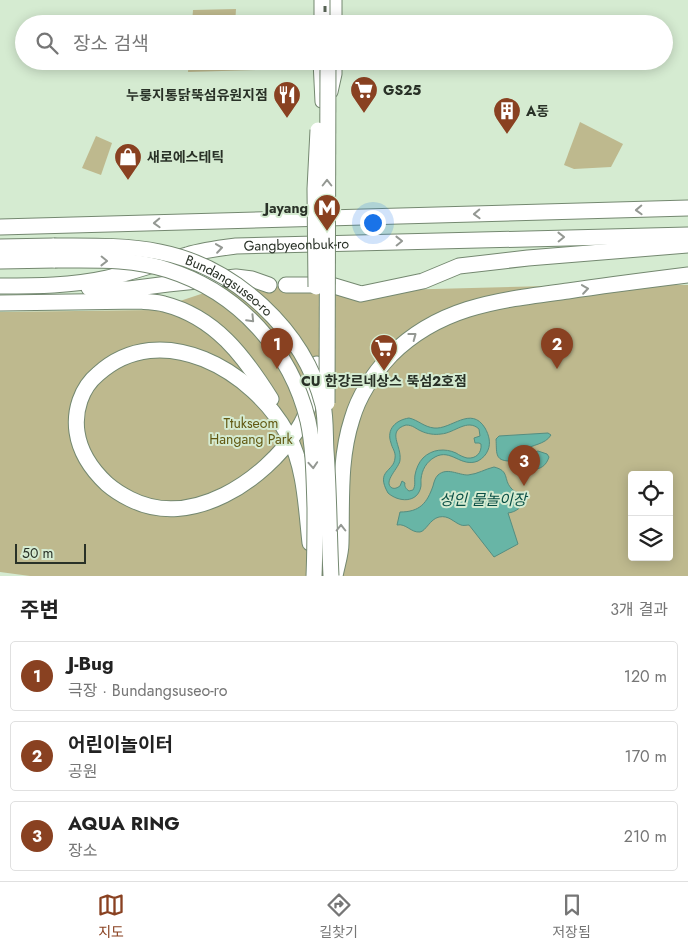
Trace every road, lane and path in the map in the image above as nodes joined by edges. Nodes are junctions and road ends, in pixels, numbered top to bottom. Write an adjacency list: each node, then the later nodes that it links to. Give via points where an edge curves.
1 (320, 0): 4 (highway)
2 (328, 0): 5 (highway)
3 (336, 0): 6 (main road)
4 (320, 15)
5 (328, 15)
6 (336, 15)
7 (320, 70): 9 (main road, via 326,110 332,96)
8 (320, 70): 24 (highway, bridge, via 315,189 317,364 307,413 300,428 269,464 242,485 194,507 165,509 136,502 100,477 82,452 76,423 81,398 104,368 140,351 164,350 192,355 224,368 256,394)
9 (332, 70)
10 (332, 70): 25 (highway, one-way to 10, bridge)
11 (688, 208): 12 (highway, Gangbyeonbuk-ro, one-way to 12)
12 (0, 228)
13 (688, 235): 22 (highway, Gangbyeonbuk-ro, one-way to 13, via 104,279 189,254 236,246)
14 (688, 245): 20 (highway, via 459,266 423,281 361,294 331,285)
15 (0, 247): 16 (highway, Bundangsuseo-ro)
16 (55, 253): 17 (highway, Bundangsuseo-ro); 25 (highway, Bundangsuseo-ro, bridge, via 113,246 161,252 206,267 243,289 285,331 314,381 324,407); 26 (highway, Bundangsuseo-ro, one-way to 26, bridge, via 145,264 186,276 230,300 268,339 295,383 310,430 314,483 315,556)
17 (0, 262)
18 (688, 275): 28 (highway, one-way to 18, via 341,545 343,462 352,418 380,366 408,340 453,314 494,302)
19 (269, 285): 22 (highway, via 236,277 129,289)
20 (286, 285)
21 (0, 286): 22 (highway, Gangbyeonbuk-ro)
22 (25, 286)
23 (0, 303): 24 (highway, via 141,301 178,308 207,324 234,348 272,401)
24 (282, 425): 26 (highway, bridge, via 297,457 303,484)
25 (327, 460): 27 (highway, Bundangsuseo-ro, bridge)
26 (312, 576)
27 (331, 576)
28 (335, 576)

